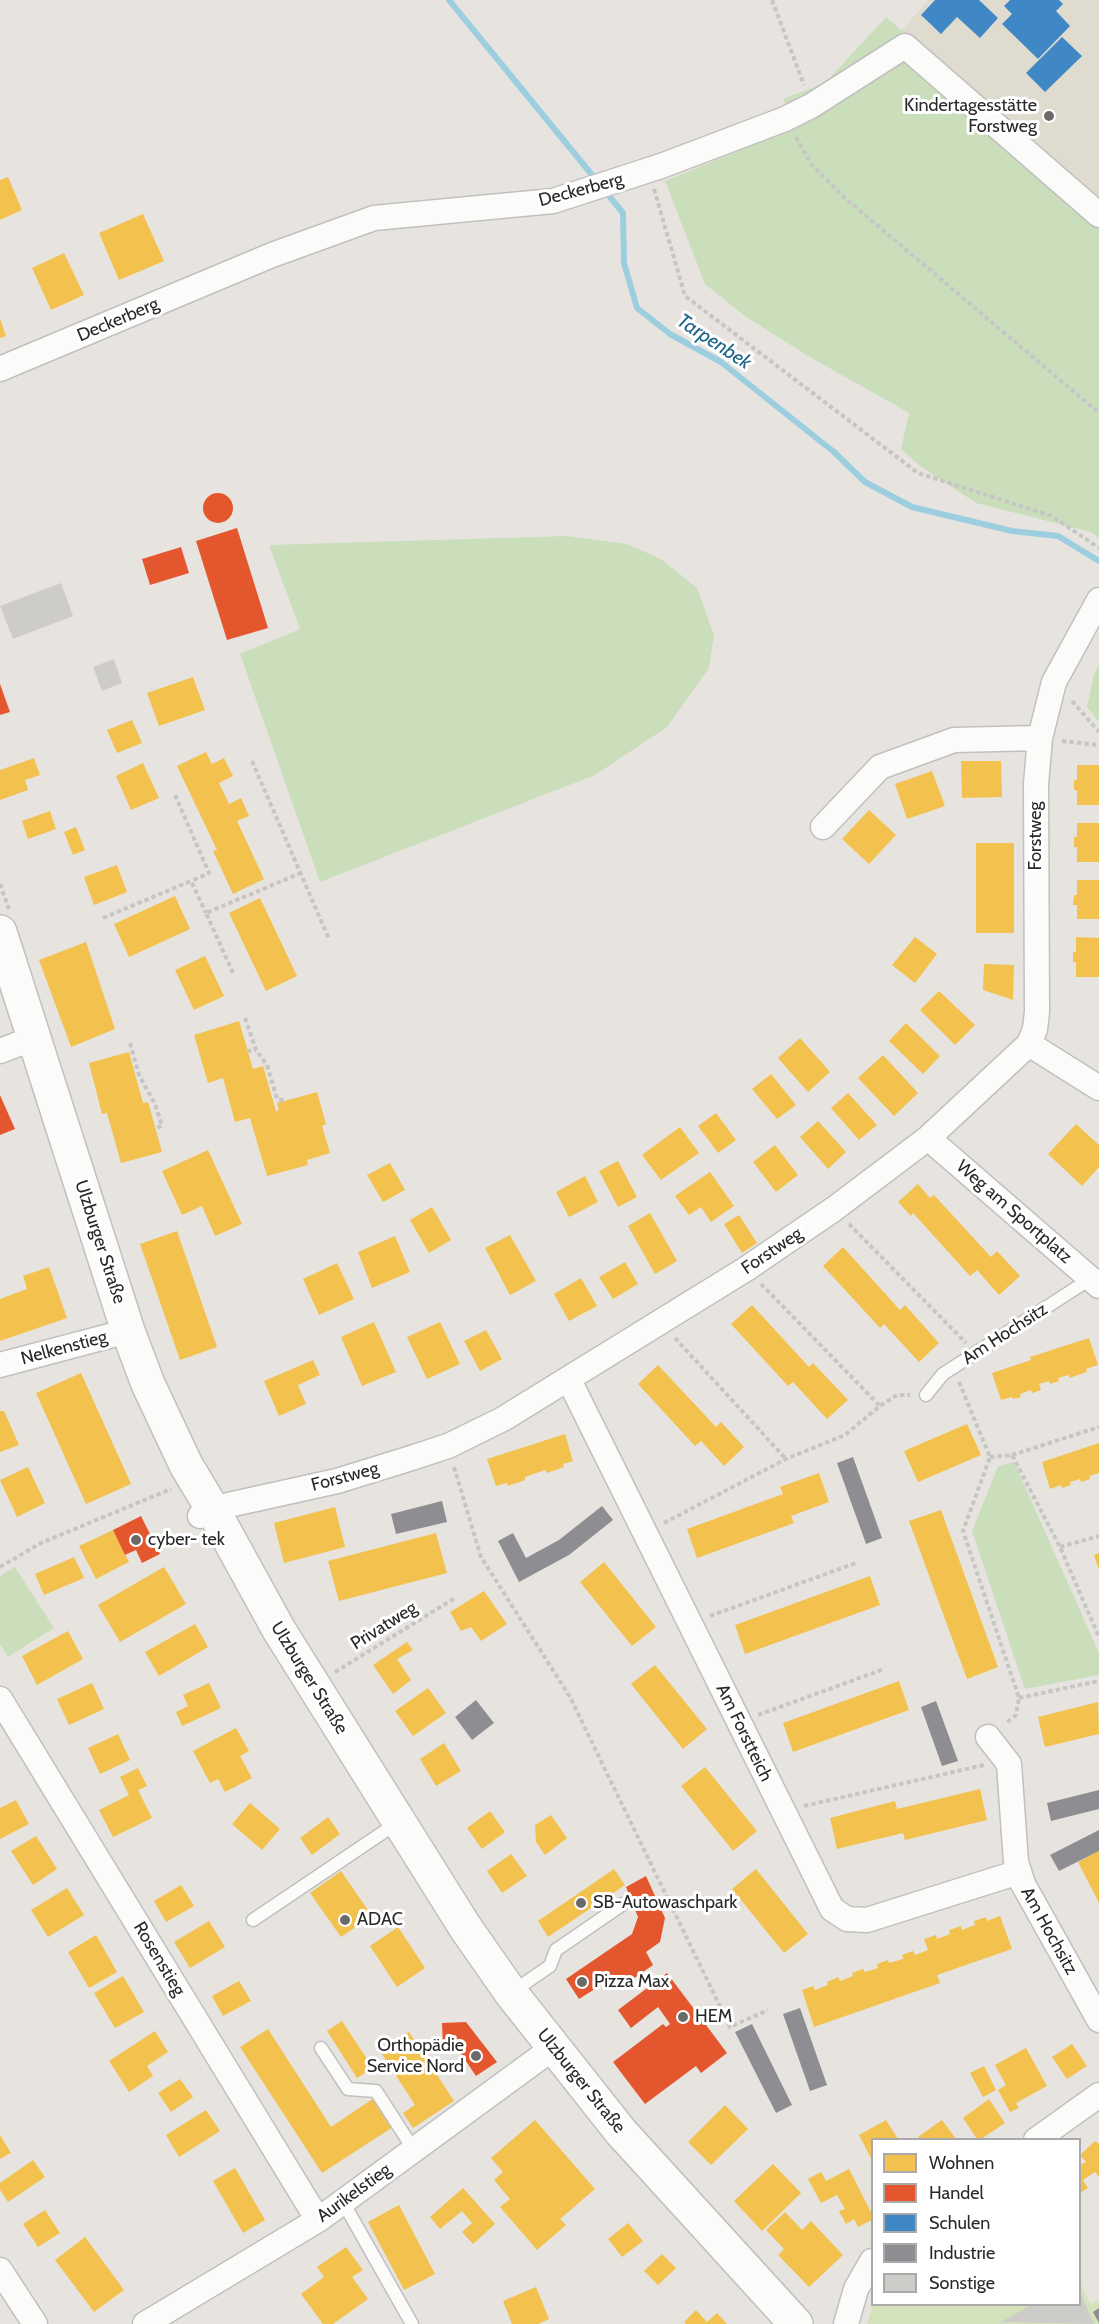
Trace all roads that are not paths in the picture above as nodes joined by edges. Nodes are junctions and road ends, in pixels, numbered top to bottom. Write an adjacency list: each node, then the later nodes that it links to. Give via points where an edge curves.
1 (1099, 215): 2 (street, Deckerberg, via 905,46 785,119 649,170 553,201 374,218 272,255)
2 (0, 369)
3 (1099, 600): 4 (street, Forstweg, via 1054,682)
4 (1040, 738): 5 (street, via 954,740 880,767); 8 (street, Forstweg, via 1036,784 1038,1012)
5 (823, 827)
6 (0, 932): 7 (main road, Ulzburger Straße)
7 (34, 1038): 9 (street); 13 (main road, Ulzburger Straße)
8 (1029, 1044): 10 (street); 11 (street, Forstweg)
9 (0, 1051)
10 (1099, 1088)
11 (928, 1138): 12 (street, Weg am Sportplatz); 15 (street, Forstweg, via 746,1269)
12 (1094, 1282): 16 (lane, Am Hochsitz, via 943,1374)
13 (128, 1331): 14 (street, Nelkenstieg); 17 (main road, Ulzburger Straße)
14 (0, 1365)
15 (569, 1380): 17 (street, Forstweg, via 448,1446 337,1480); 21 (street, Am Forstteich, via 828,1904 837,1914 850,1920 871,1919)
16 (926, 1395)
17 (206, 1513): 20 (main road, Ulzburger Straße)
18 (0, 1699): 32 (street, Rosenstieg)
19 (988, 1737): 21 (street, Am Hochsitz, via 1009,1764)
20 (398, 1822): 23 (lane); 24 (main road, Ulzburger Straße)
21 (1019, 1872): 25 (street, Am Hochsitz)
22 (623, 1904): 24 (lane, via 556,1950 550,1966)
23 (253, 1920)
24 (511, 1993): 27 (main road, Ulzburger Straße)
25 (1099, 2020)
26 (321, 2048): 30 (lane, via 348,2089 376,2091)
27 (553, 2048): 30 (street, Aurikelstieg); 38 (main road, Ulzburger Straße, via 621,2132)
28 (1099, 2095): 29 (street)
29 (1037, 2138)
30 (414, 2150): 31 (street, Aurikelstieg)
31 (343, 2202): 32 (street, Aurikelstieg); 37 (lane)
32 (318, 2220): 36 (street, Aurikelstieg)
33 (871, 2264): 39 (street, via 856,2289)
34 (0, 2270): 35 (street)
35 (35, 2324)
36 (145, 2324)
37 (412, 2324)
38 (796, 2324)
39 (846, 2324)

